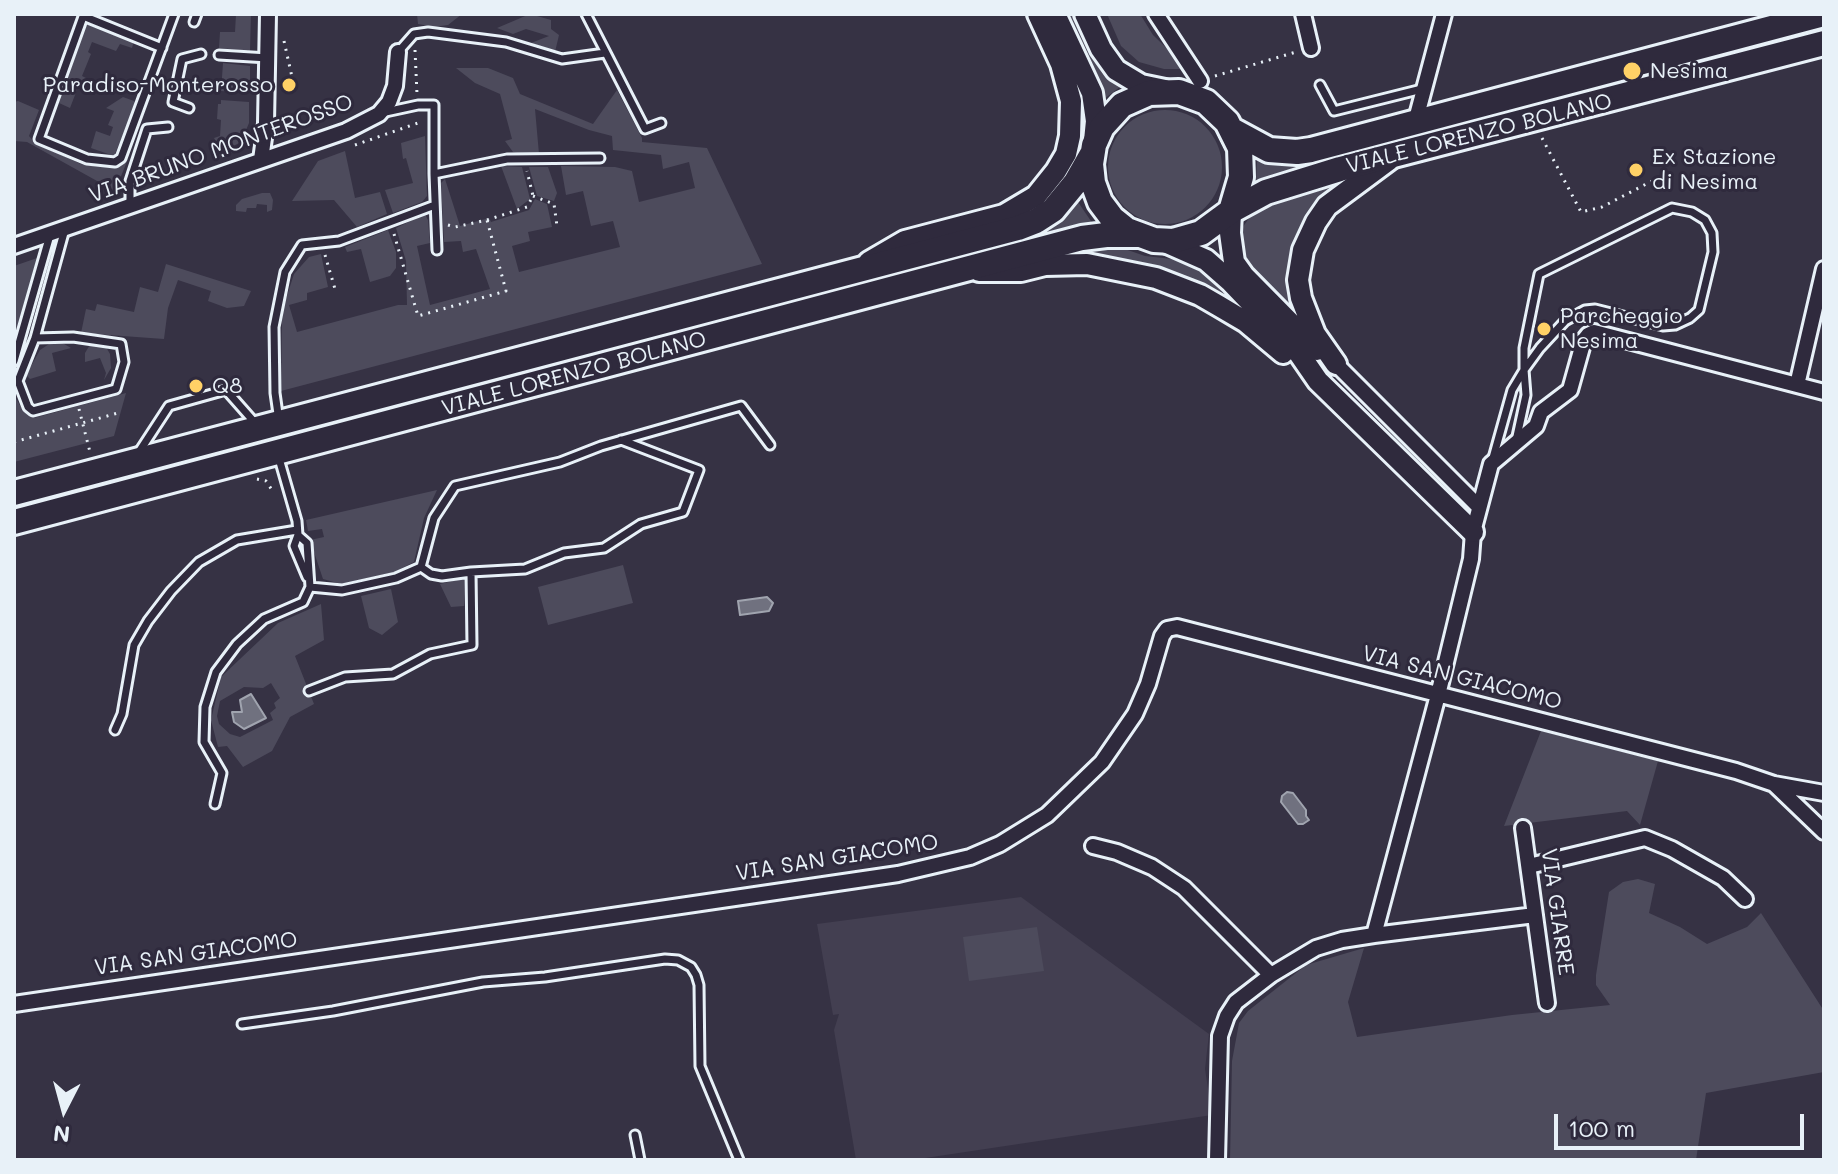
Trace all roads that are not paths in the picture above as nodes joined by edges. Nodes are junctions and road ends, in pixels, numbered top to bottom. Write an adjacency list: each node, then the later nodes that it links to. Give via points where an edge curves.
1 (174, 14): 13 (lane)
2 (268, 14): 19 (street)
3 (586, 14): 16 (lane)
4 (1038, 14): 45 (main road, via 1071,101 1066,154 1046,185 1004,215 905,241)
5 (1055, 14): 30 (main road, via 1092,93)
6 (1085, 14): 23 (main road, via 1116,70 1141,85)
7 (1156, 14): 20 (street)
8 (1303, 14): 14 (street)
9 (1444, 14): 22 (street)
10 (83, 15): 13 (lane); 13 (lane, via 39,139 87,159 121,158)
11 (1814, 16): 27 (main road, VIALE LORENZO BOLANO)
12 (1824, 43): 31 (main road, VIALE LORENZO BOLANO)
13 (162, 48)
14 (1311, 48)
15 (398, 52): 16 (lane, via 414,34 428,32 506,42 562,59); 25 (street, VIA BRUNO MONTEROSSO, via 395,86)
16 (605, 53): 26 (lane, via 645,129)
17 (201, 54): 24 (lane, via 182,59 173,102)
18 (219, 55): 19 (lane)
19 (268, 58): 33 (street)
20 (1200, 81)
21 (1320, 85): 22 (lane, via 1334,111)
22 (1424, 88): 27 (street)
23 (1169, 91): 29 (main road, via 1206,102); 30 (main road, via 1122,105 1107,119)
24 (189, 108)
25 (379, 114): 33 (street, VIA BRUNO MONTEROSSO); 34 (lane, via 434,105)
26 (661, 123)
27 (1415, 123): 29 (main road, VIALE LORENZO BOLANO, via 1297,152 1258,146)
28 (168, 127): 35 (lane, via 147,129 130,181)
29 (1232, 130): 37 (main road, via 1242,167)
30 (1093, 150): 39 (main road, via 1093,183 1100,202); 45 (main road, VIALE LORENZO BOLANO, via 1065,197 1036,221)
31 (1393, 157): 37 (main road, VIALE LORENZO BOLANO, via 1266,192); 48 (main road, via 1327,206 1303,250 1301,298 1315,334)
32 (600, 158): 34 (lane, via 507,159)
33 (261, 160): 35 (street, VIA BRUNO MONTEROSSO)
34 (434, 174): 36 (lane)
35 (130, 205): 38 (street, VIA BRUNO MONTEROSSO)
36 (435, 205): 42 (lane); 53 (lane, via 322,244 302,245 285,272 274,327)
37 (1231, 211): 40 (main road, via 1201,233); 48 (main road, via 1234,262 1314,348)
38 (58, 230): 41 (street, VIA BRUNO MONTEROSSO); 46 (lane); 47 (lane)
39 (1136, 235): 40 (main road); 44 (main road, VIALE LORENZO BOLANO, via 1082,238)
40 (1163, 241): 50 (main road, via 1206,260 1231,282 1298,352)
41 (14, 246)
42 (437, 250)
43 (1824, 269): 51 (street)
44 (963, 271): 50 (main road, via 1087,264 1156,278 1200,295 1246,322); 57 (main road, VIALE LORENZO BOLANO)
45 (854, 272): 53 (main road, VIALE LORENZO BOLANO)
46 (35, 338): 46 (lane, via 121,344 124,362 116,389 33,411 18,381)
47 (14, 361)
48 (1336, 364): 61 (street)
49 (1524, 370): 49 (lane, via 1539,274 1672,208 1705,220 1713,252 1699,310 1690,318 1663,326 1585,310 1565,321); 56 (lane, via 1526,395); 59 (lane, via 1512,390)
50 (1318, 381): 64 (main road)
51 (1797, 385): 52 (street); 56 (street, via 1594,332 1584,340 1570,390 1541,412 1536,426)
52 (1824, 392)
53 (270, 426): 58 (main road, VIALE LORENZO BOLANO); 58 (lane, via 226,390 169,406)
54 (621, 440): 55 (lane, via 741,406); 65 (lane, via 560,462 455,486 434,518); 66 (lane, via 699,470 683,512 641,524 604,548 564,553 525,569)
55 (770, 445)
56 (1515, 445): 59 (street)
57 (278, 453): 62 (main road, VIALE LORENZO BOLANO); 63 (lane)
58 (133, 462): 60 (main road, VIALE LORENZO BOLANO)
59 (1491, 464): 61 (street)
60 (14, 493)
61 (1479, 507): 64 (street)
62 (14, 522)
63 (298, 532): 67 (lane, via 307,543); 70 (lane, via 237,540 199,562 171,591 134,645)
64 (1473, 532): 69 (street)
65 (421, 567): 66 (lane, via 442,576); 67 (lane, via 342,590)
66 (471, 572): 68 (lane, via 472,645 430,654 393,674 345,677)
67 (310, 587): 73 (lane, via 303,602 264,619 216,672 205,707 204,742 222,773)
68 (309, 691)
69 (1438, 695): 71 (street, VIA SAN GIACOMO); 80 (street); 83 (street, VIA SAN GIACOMO, via 1177,627 1167,629 1135,714 1102,762 1047,815 970,857 898,874)
70 (115, 730)
71 (1774, 784): 72 (street, VIA SAN GIACOMO); 75 (street)
72 (1824, 793)
73 (215, 804)
74 (1523, 828): 77 (street, VIA GIARRE)
75 (1824, 832)
76 (1093, 846): 81 (street, via 1152,867 1184,888)
77 (1529, 866): 78 (street, via 1645,838 1723,878); 79 (street, VIA GIARRE)
78 (1745, 899)
79 (1535, 915): 80 (street); 82 (street, VIA GIARRE)
80 (1374, 935): 81 (street, via 1316,948)
81 (1271, 975): 88 (street, via 1236,1002 1220,1036)
82 (1547, 1003)
83 (14, 1004)
84 (242, 1024): 87 (lane, via 483,982 678,960 696,975 700,1066)
85 (635, 1135): 86 (lane)
86 (640, 1160)
87 (739, 1160)
88 (1217, 1160)

